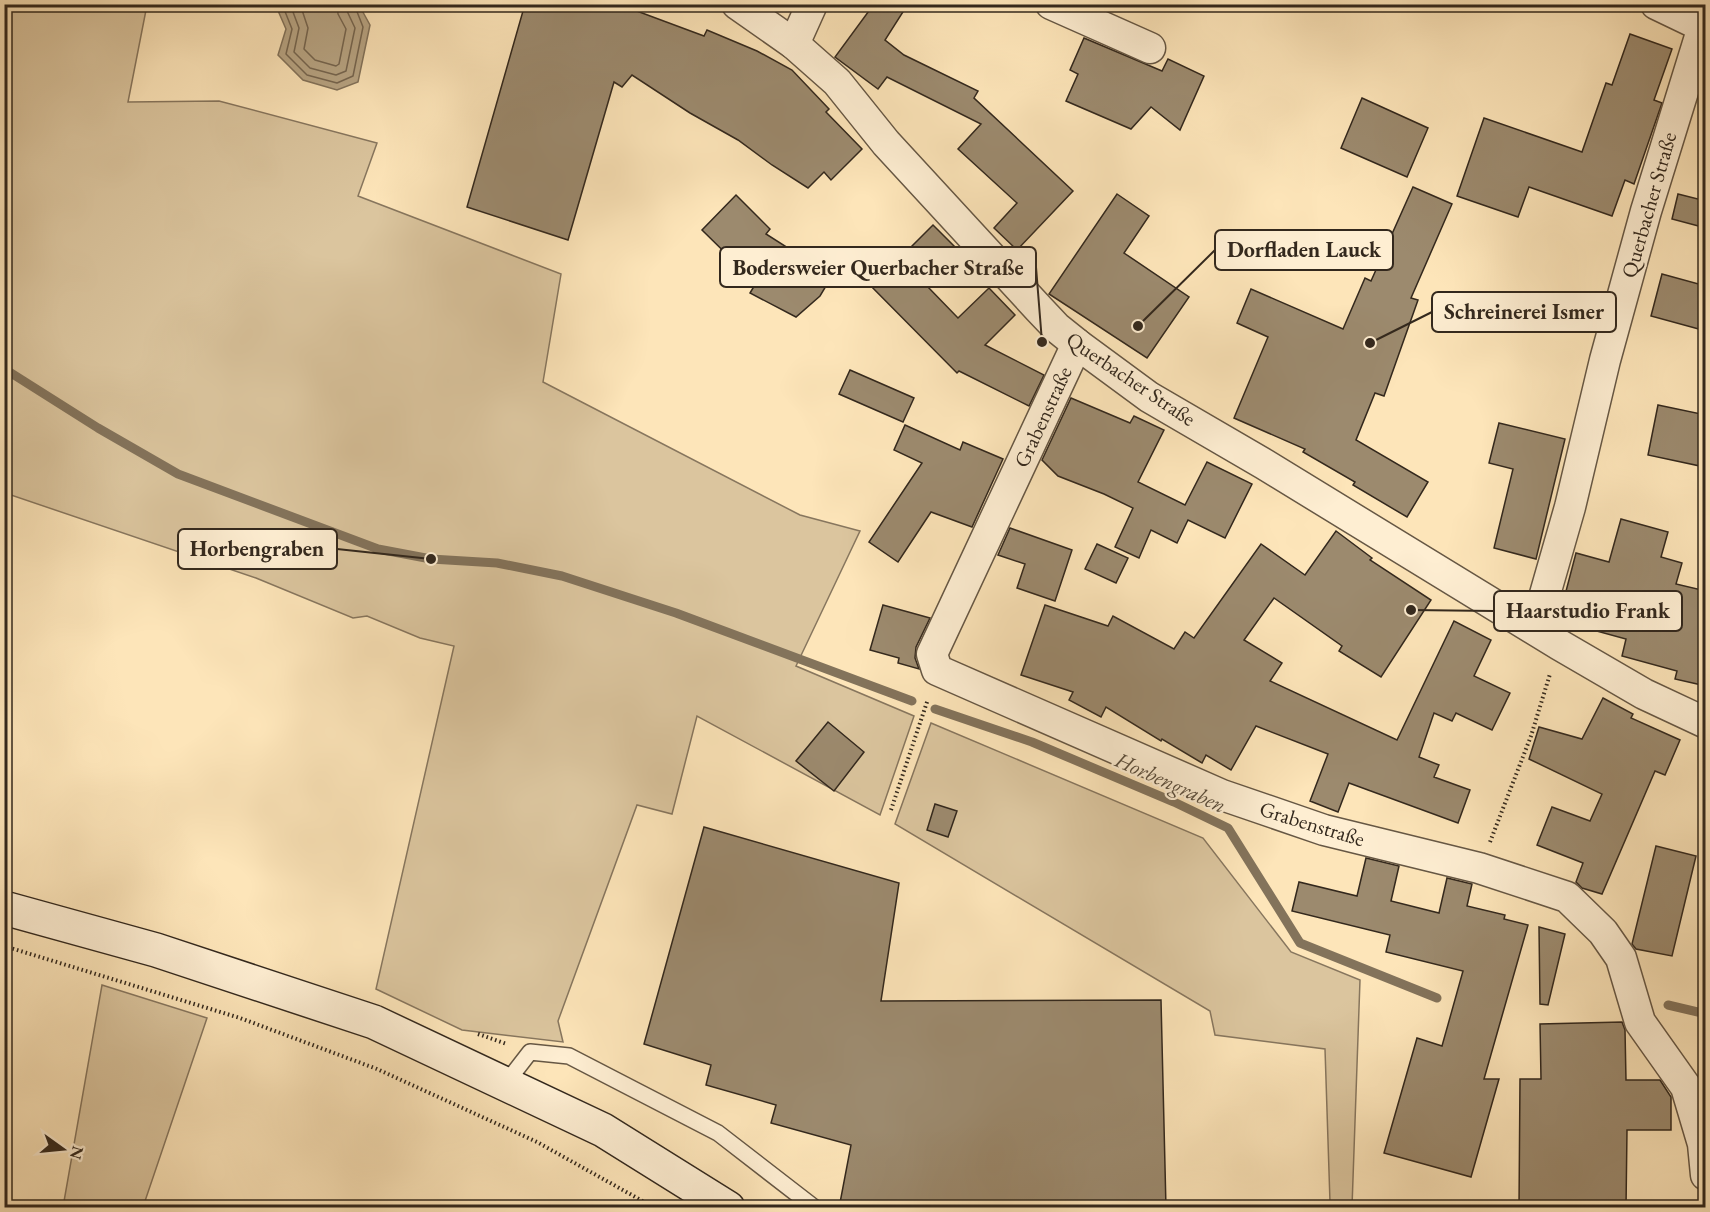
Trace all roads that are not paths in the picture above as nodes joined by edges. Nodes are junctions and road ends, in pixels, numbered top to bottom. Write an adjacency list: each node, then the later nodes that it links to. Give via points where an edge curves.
1 (737, 4): 6 (street, Querbacher Straße)
2 (812, 4): 6 (street)
3 (1050, 4): 7 (street)
4 (1656, 4): 5 (street)
5 (1704, 27): 9 (street, Querbacher Straße, via 1646,211 1605,360 1570,507)
6 (794, 44): 8 (street, Querbacher Straße, via 837,82 958,222)
7 (1150, 48)
8 (1077, 344): 9 (street, Querbacher Straße, via 1149,397); 13 (street, Grabenstraße, via 932,654 937,670 1222,795 1324,830 1479,868 1567,897 1603,932 1621,957 1640,1022)
9 (1547, 636): 10 (street, Querbacher Straße, via 1644,694)
10 (1706, 723)
11 (4, 908): 12 (main road, via 156,950 374,1022)
12 (506, 1083): 15 (main road, via 603,1130); 16 (lane, via 530,1052 569,1056 718,1133)
13 (1696, 1087): 14 (street, Grabenstraße)
14 (1706, 1175)
15 (728, 1208)
16 (815, 1208)

